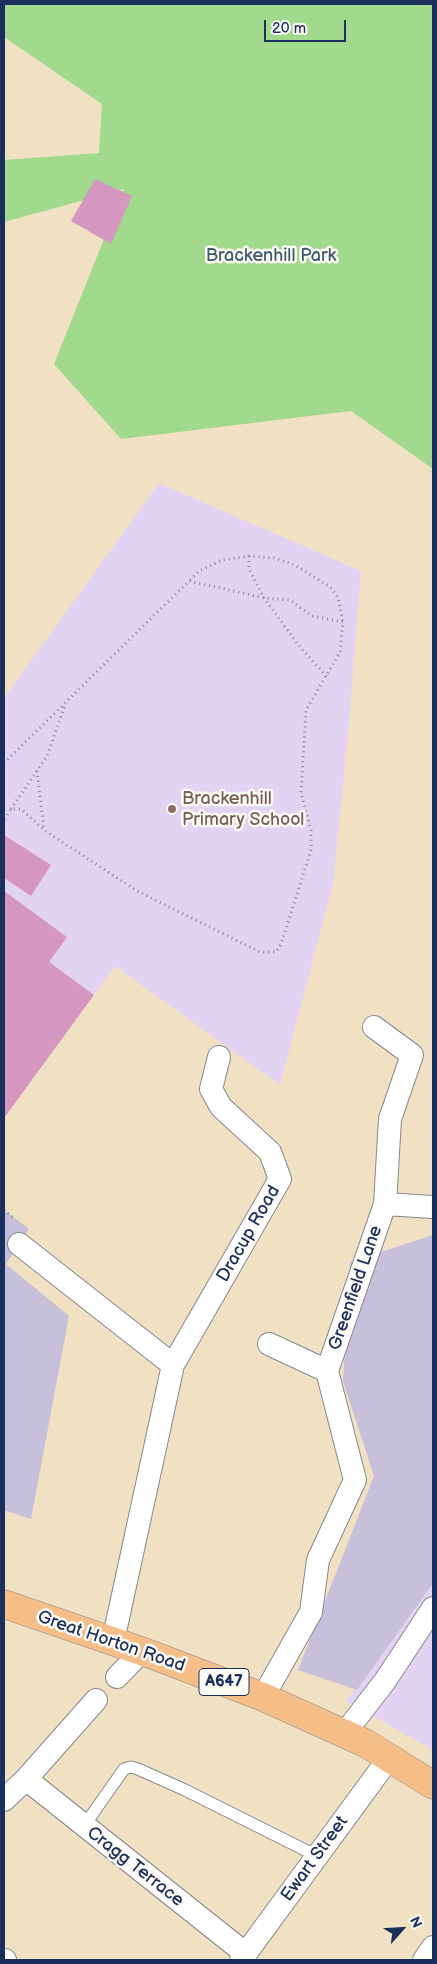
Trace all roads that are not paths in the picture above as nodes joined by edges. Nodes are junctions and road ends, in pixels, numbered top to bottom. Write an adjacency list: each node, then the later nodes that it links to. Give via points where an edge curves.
1 (374, 1027): 3 (street, Greenfield Lane, via 412,1055 390,1119)
2 (219, 1057): 7 (street, Dracup Road, via 211,1089 220,1107 270,1152 280,1179)
3 (385, 1204): 4 (street); 8 (street, Greenfield Lane)
4 (433, 1207)
5 (19, 1244): 7 (street)
6 (269, 1344): 8 (street)
7 (173, 1366): 11 (street, Dracup Road)
8 (327, 1371): 14 (street, via 355,1480 318,1560 311,1612)
9 (4, 1604): 11 (main road, Great Horton Road / A647)
10 (433, 1608): 16 (street, via 385,1681)
11 (113, 1641): 12 (main road, Great Horton Road / A647)
12 (142, 1651): 13 (street); 14 (main road, Great Horton Road / A647)
13 (118, 1677)
14 (263, 1697): 16 (main road, Great Horton Road / A647)
15 (96, 1700): 18 (street)
16 (344, 1734): 17 (main road, Great Horton Road / A647)
17 (389, 1758): 19 (main road, Great Horton Road / A647); 22 (street, Ewart Street)
18 (26, 1779): 20 (street); 21 (street, Cragg Terrace)
19 (433, 1785)
20 (4, 1800)
21 (84, 1826): 22 (lane, via 124,1769 131,1767 185,1790); 24 (street, Cragg Terrace)
22 (317, 1856): 24 (street, Ewart Street)
23 (433, 1947): 25 (street)
24 (243, 1957)
25 (424, 1960)

